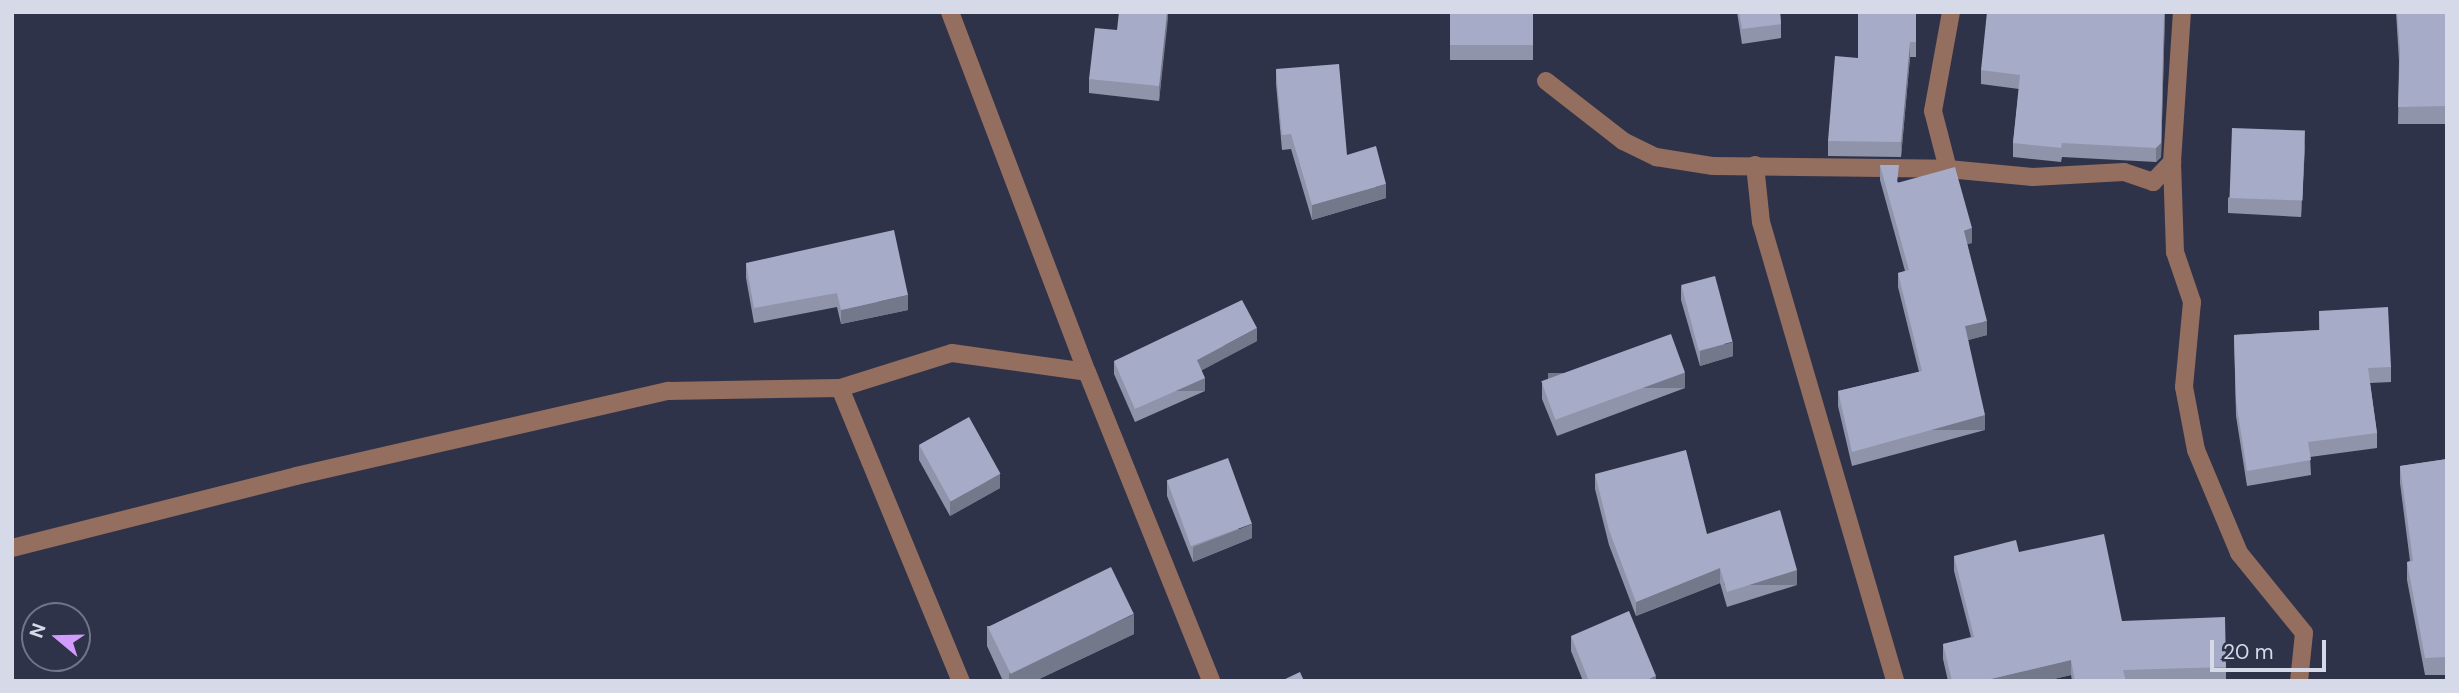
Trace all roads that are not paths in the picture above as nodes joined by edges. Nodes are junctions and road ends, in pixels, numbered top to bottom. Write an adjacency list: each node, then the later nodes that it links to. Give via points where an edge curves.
1 (950, 12): 8 (street)
2 (1951, 12): 7 (street, via 1933,111)
3 (2182, 12): 5 (street)
4 (1546, 80): 6 (street, via 1623,141 1656,157 1713,166)
5 (2172, 162): 7 (street, via 2153,182 2124,172 2033,177); 14 (street, via 2175,252 2192,302 2184,387 2196,450 2239,553 2304,633)
6 (1755, 165): 7 (street); 13 (street, via 1761,222)
7 (1948, 169)
8 (1087, 372): 9 (street, via 952,353); 12 (street)
9 (840, 388): 10 (street, via 668,391 296,475); 11 (street)
10 (12, 548)
11 (961, 681)
12 (1211, 681)
13 (1895, 681)
14 (2300, 681)

